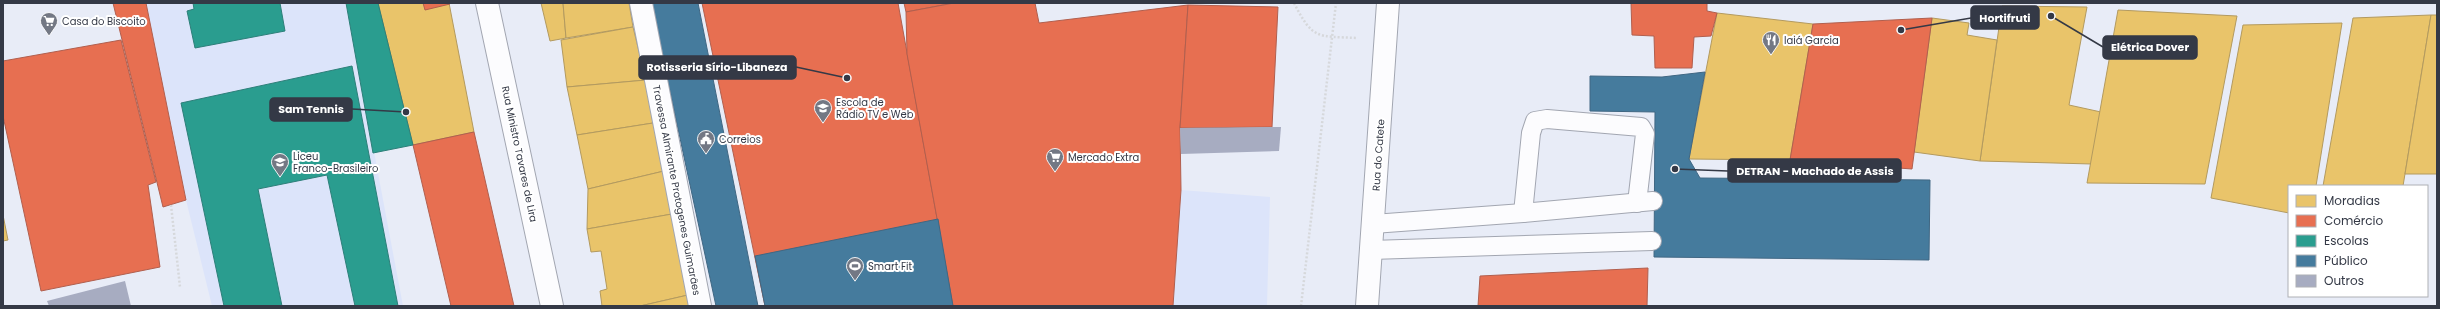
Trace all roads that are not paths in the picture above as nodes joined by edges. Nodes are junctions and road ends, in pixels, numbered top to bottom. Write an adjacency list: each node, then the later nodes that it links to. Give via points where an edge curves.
1 (487, 3): 8 (street, Rua Ministro Tavares de Lira)
2 (641, 3): 9 (street, Travessa Almirante Protogenes Guimarães)
3 (1388, 3): 5 (street, Rua do Catete)
4 (1523, 213): 4 (lane, via 1531,133 1535,121 1546,119 1641,127 1645,134 1645,202); 5 (lane)
5 (1373, 224): 7 (street, Rua do Catete)
6 (1652, 241): 7 (lane)
7 (1371, 250): 10 (street, Rua do Catete)
8 (552, 306)
9 (700, 306)
10 (1367, 306)

